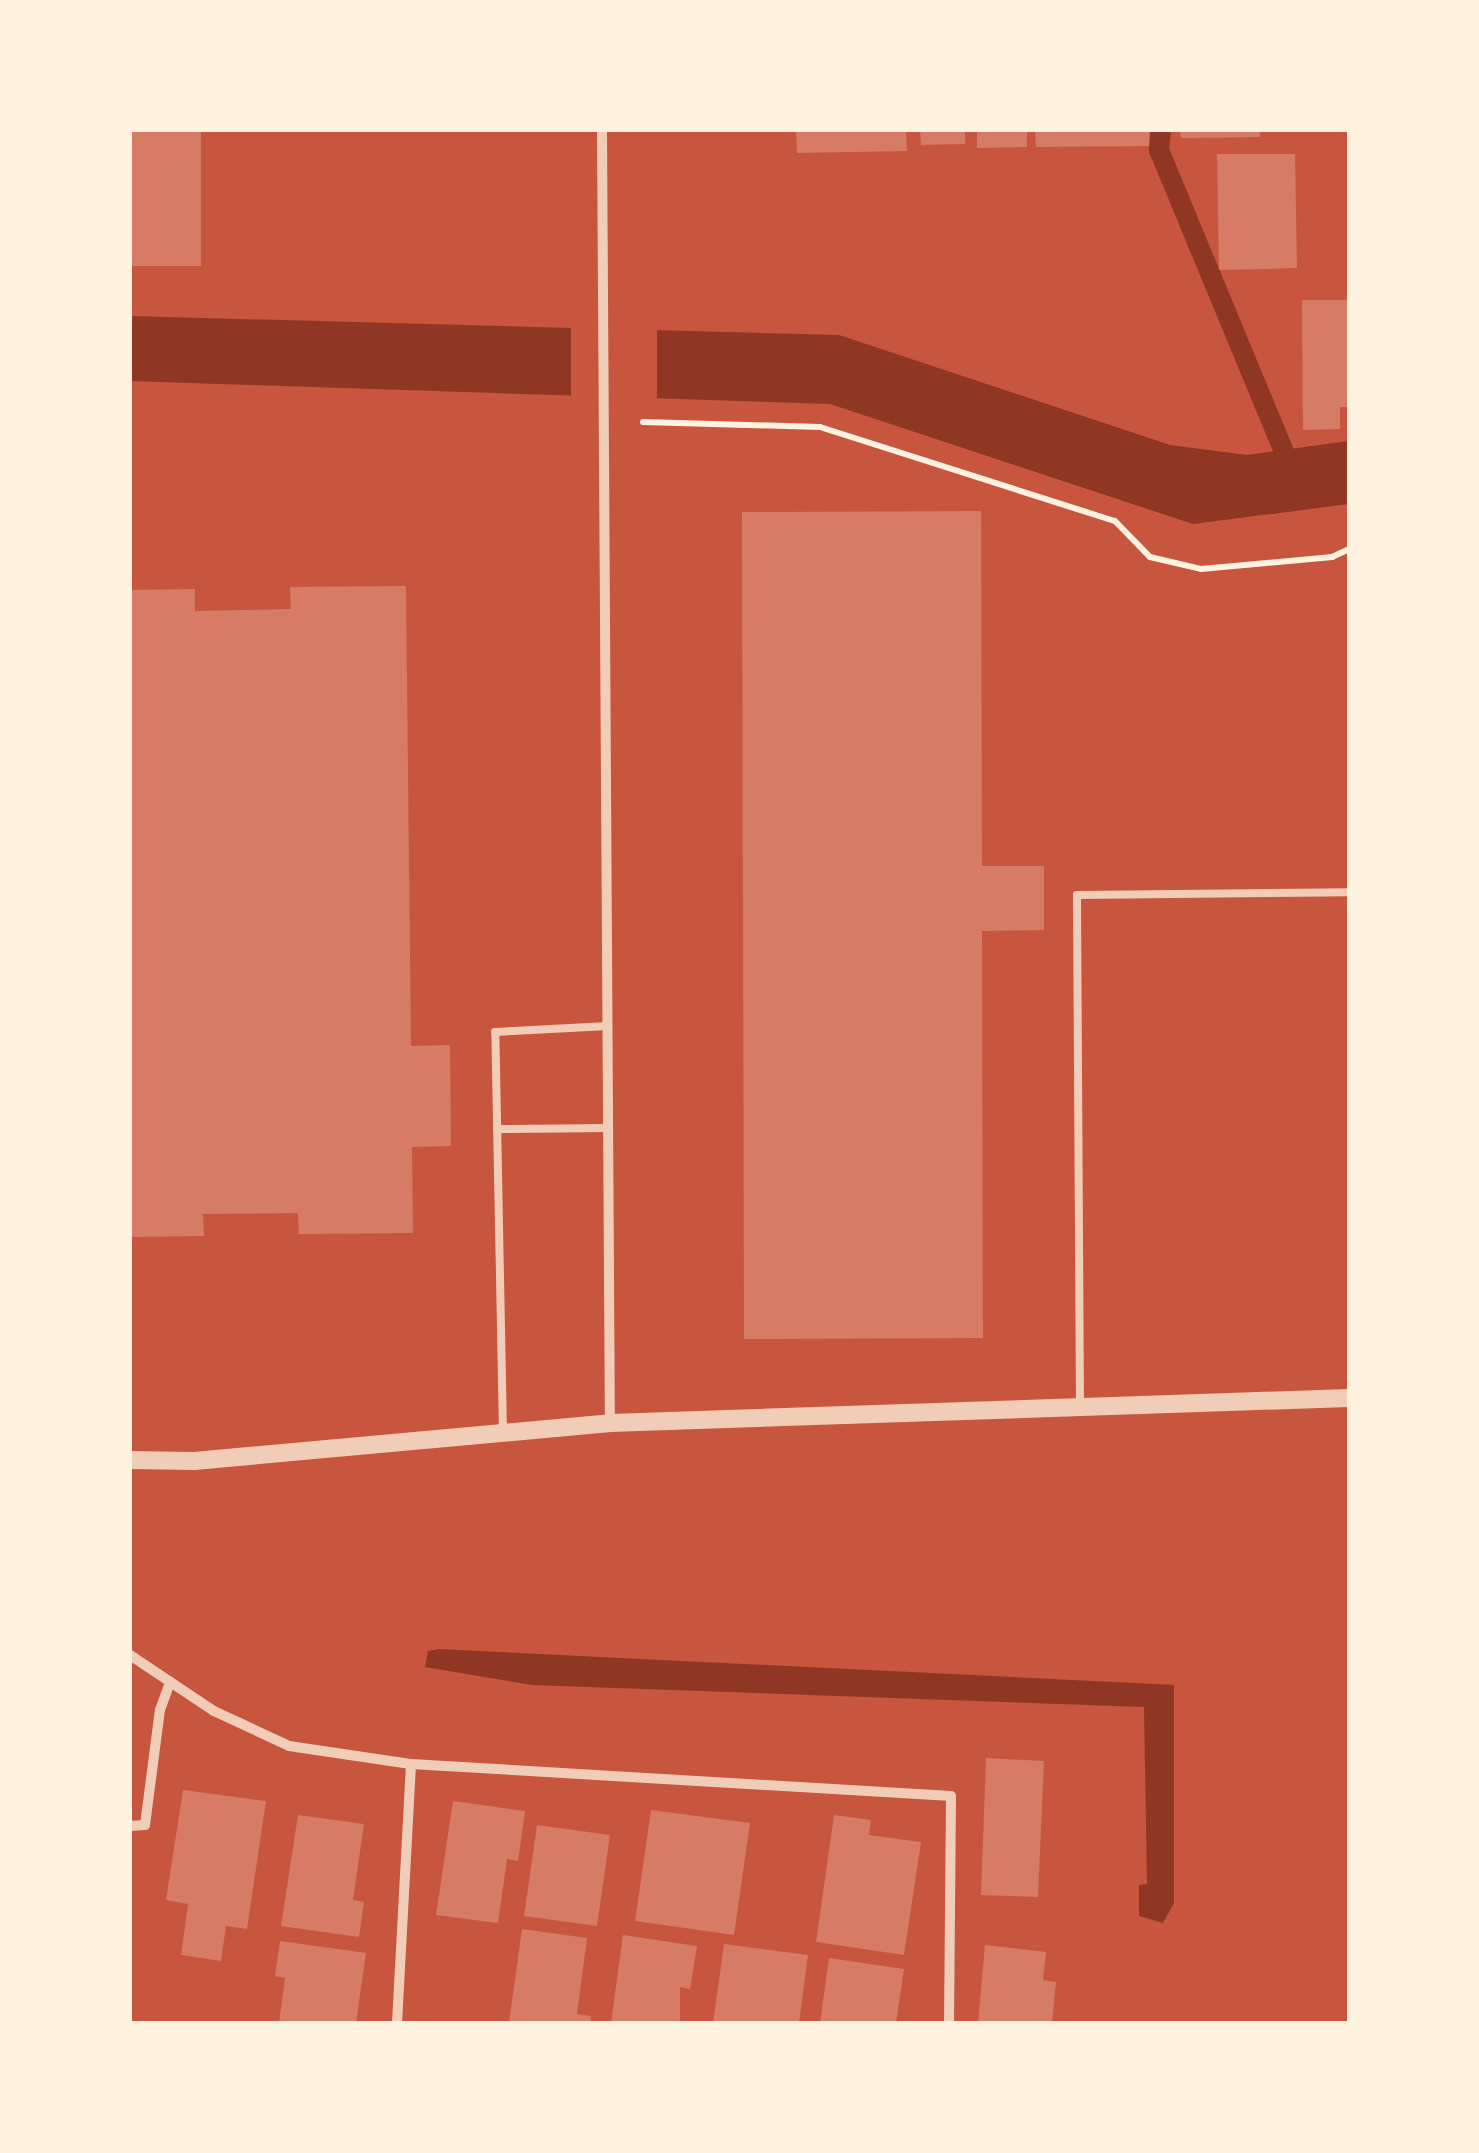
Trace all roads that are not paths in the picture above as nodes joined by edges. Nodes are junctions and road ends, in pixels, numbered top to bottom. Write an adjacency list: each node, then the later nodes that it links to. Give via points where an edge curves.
1 (602, 130): 3 (street)
2 (1349, 892): 7 (lane, via 1077,896)
3 (608, 1026): 4 (street); 5 (lane, via 495,1032)
4 (608, 1128): 5 (lane); 8 (street)
5 (497, 1129): 9 (lane)
6 (1349, 1398): 7 (street)
7 (1080, 1406): 8 (street)
8 (610, 1423): 9 (street)
9 (503, 1433): 10 (street, via 194,1461)
10 (130, 1460)
11 (130, 1655): 12 (street)
12 (170, 1682): 13 (street, via 289,1746); 14 (street, via 160,1710 145,1826)
13 (411, 1764): 15 (street); 16 (street, via 950,1796)
14 (130, 1826)
15 (397, 2023)
16 (949, 2023)

